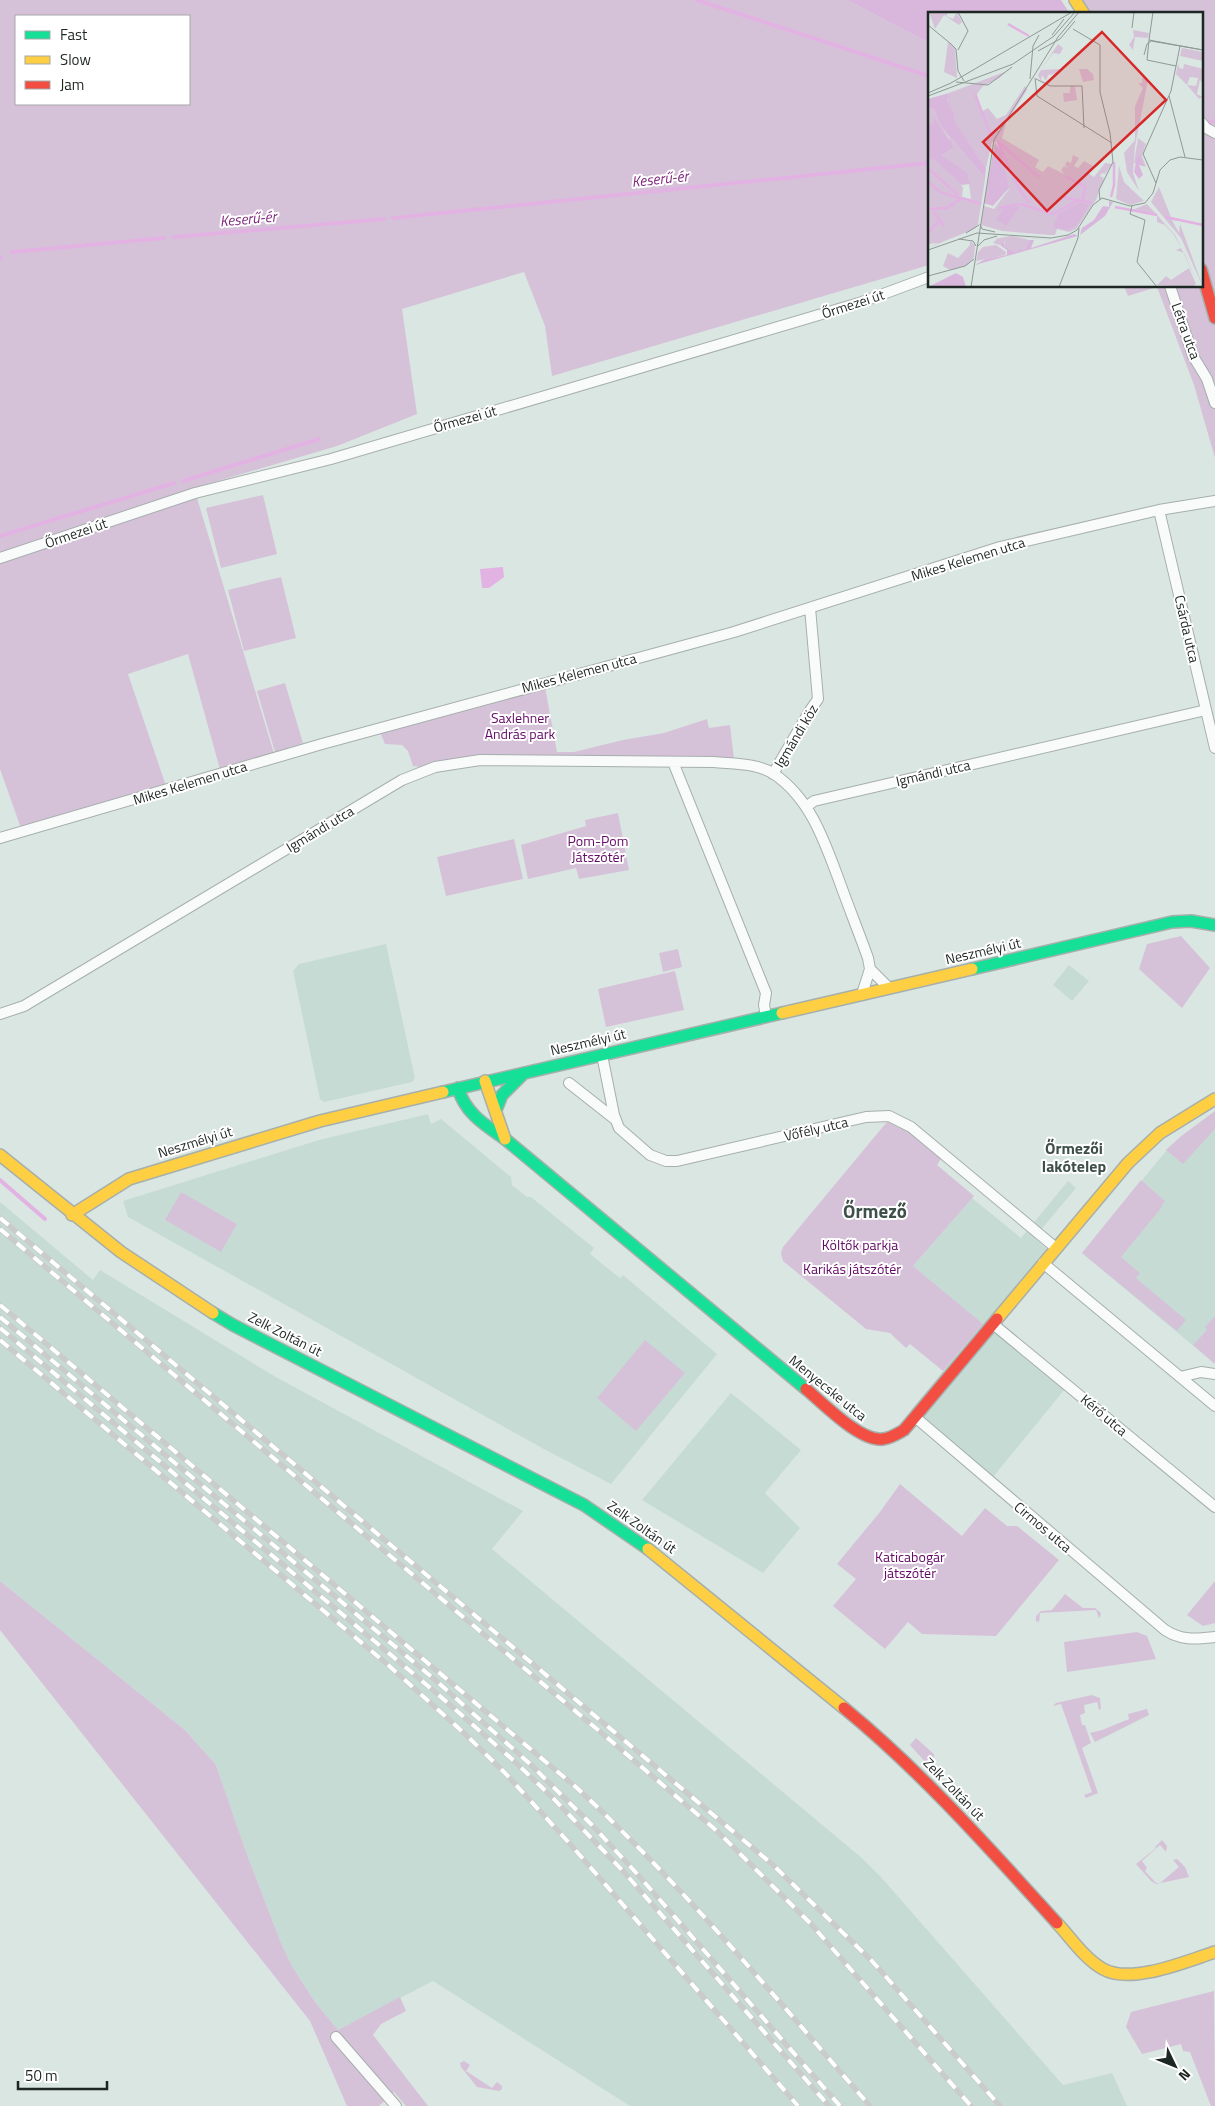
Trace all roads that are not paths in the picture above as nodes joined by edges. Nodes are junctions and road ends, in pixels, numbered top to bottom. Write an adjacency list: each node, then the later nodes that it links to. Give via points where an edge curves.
1 (1075, 0): 2 (street)
2 (1083, 12)
3 (1202, 123): 4 (street)
4 (1215, 133)
5 (1202, 272): 8 (street)
6 (928, 277): 12 (street, Őrmezei út, via 859,303 331,459 195,493)
7 (1171, 288): 9 (street, Létra utca, via 1193,356 1207,379)
8 (1215, 318)
9 (1215, 403)
10 (1215, 500): 11 (street)
11 (1159, 510): 13 (street, Mikes Kelemen utca, via 1000,547); 14 (street, Csárda utca)
12 (0, 558)
13 (810, 608): 17 (street, Igmándi köz, via 818,699); 19 (street, Mikes Kelemen utca)
14 (1206, 710): 15 (street, Csárda utca); 18 (street, Igmándi utca, via 814,801)
15 (1215, 748)
16 (673, 762): 17 (street, Igmándi utca, via 752,765); 24 (street, Igmándi utca, via 480,760 415,774 24,1006); 25 (street, via 766,993)
17 (773, 774): 18 (street, Igmándi utca)
18 (806, 807): 21 (street, via 821,834)
19 (0, 838)
20 (1215, 925): 22 (street, Neszmélyi út, via 1172,922)
21 (870, 969): 22 (street); 23 (street)
22 (889, 988): 23 (street, Neszmélyi út)
23 (862, 994): 25 (street, Neszmélyi út)
24 (0, 1014)
25 (766, 1016): 26 (street, Neszmélyi út)
26 (602, 1054): 27 (street, Neszmélyi út); 33 (street, Vőfély utca)
27 (525, 1072): 28 (street, Neszmélyi út); 32 (street, via 502,1095)
28 (485, 1081): 30 (street, Neszmélyi út); 32 (street)
29 (569, 1083): 33 (street)
30 (458, 1088): 34 (street, Menyecske utca, via 468,1111); 36 (street, Neszmélyi út, via 320,1121 129,1179)
31 (1215, 1099): 37 (street, Menyecske utca, via 1175,1122 1140,1151)
32 (496, 1110): 34 (street)
33 (616, 1120): 37 (street, Vőfély utca, via 624,1134 650,1155 666,1161 678,1161 866,1117 889,1116 911,1127)
34 (505, 1139): 43 (street, Menyecske utca, via 864,1435 888,1439 904,1430)
35 (0, 1155): 36 (street)
36 (72, 1215): 46 (street, Zelk Zoltán út, via 176,1290 233,1325 584,1505 663,1559 886,1742 970,1827 1089,1958 1106,1971 1130,1975)
37 (1056, 1248): 38 (street, Menyecske utca)
38 (1043, 1264): 39 (street, Menyecske utca); 41 (street)
39 (993, 1324): 43 (street, Menyecske utca); 44 (street, Kérő utca)
40 (1215, 1374): 41 (street, via 1201,1372)
41 (1180, 1377): 42 (street)
42 (1215, 1406)
43 (915, 1417): 45 (street, Cirmos utca, via 1173,1635 1191,1640)
44 (1215, 1507)
45 (1215, 1637)
46 (1215, 1952)
47 (336, 2036): 48 (street)
48 (396, 2106)

